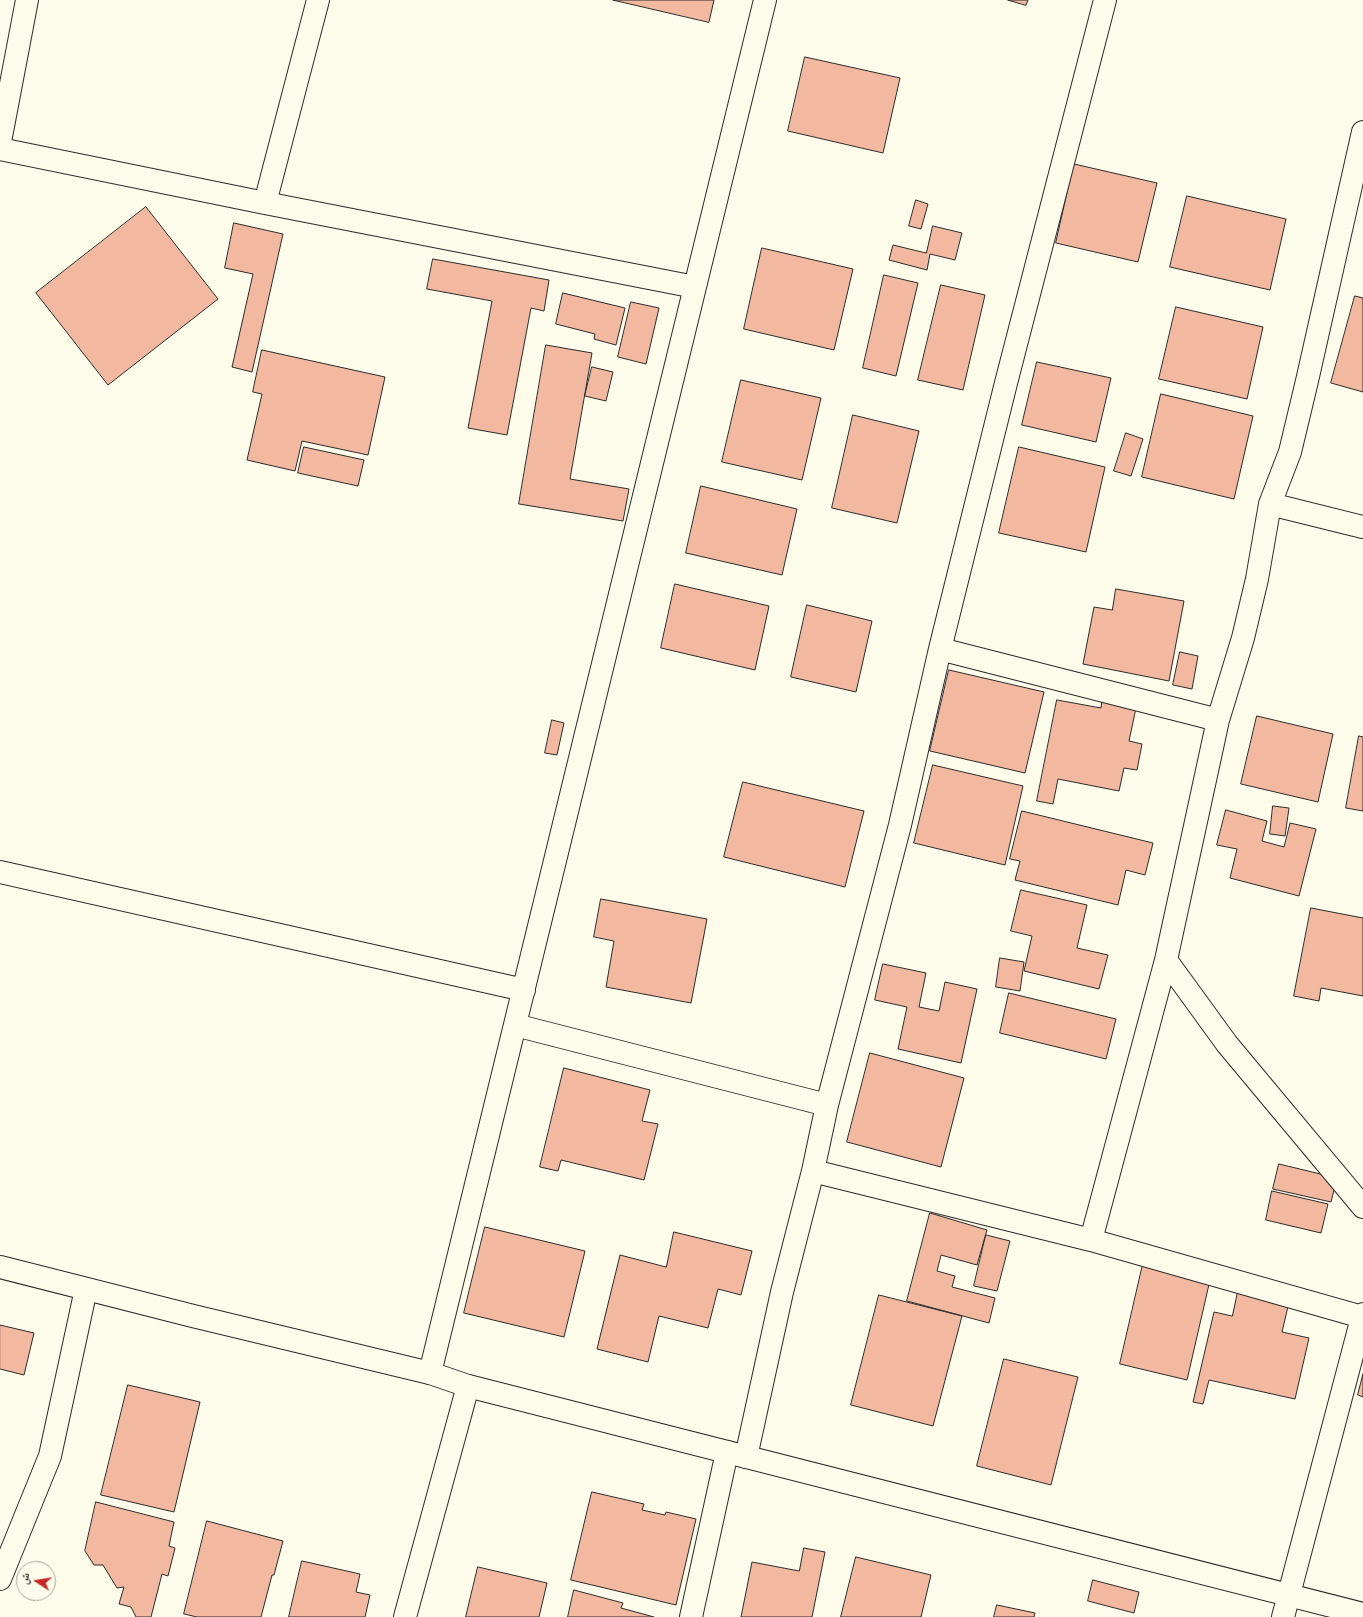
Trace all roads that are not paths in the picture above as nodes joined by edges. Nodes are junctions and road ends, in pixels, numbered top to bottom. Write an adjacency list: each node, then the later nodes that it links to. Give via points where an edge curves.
1 (27, 0): 6 (street)
2 (318, 0): 8 (street)
3 (765, 0): 9 (street)
4 (1105, 0): 12 (street)
5 (1363, 132): 10 (street, via 1290,452)
6 (0, 142)
7 (0, 149): 8 (street)
8 (265, 203): 9 (street)
9 (695, 287): 16 (street)
10 (1270, 504): 11 (street); 13 (street, via 1243,638)
11 (1363, 527)
12 (940, 649): 13 (street); 18 (street, via 900,825)
13 (1218, 720): 15 (street)
14 (0, 872): 16 (street)
15 (1166, 960): 20 (street, via 1227,1044); 21 (street)
16 (524, 990): 17 (street)
17 (515, 1025): 18 (street); 25 (street)
18 (827, 1105): 19 (street)
19 (813, 1171): 21 (street); 27 (street)
20 (1363, 1207)
21 (1091, 1240): 24 (street)
22 (0, 1267): 23 (street)
23 (86, 1289): 25 (street); 28 (street, via 50,1456)
24 (1363, 1316): 29 (street)
25 (430, 1373): 26 (street)
26 (468, 1386): 27 (street); 31 (street)
27 (737, 1455): 29 (street); 32 (street)
28 (0, 1579)
29 (1289, 1595): 30 (street); 33 (street)
30 (1363, 1614)
31 (405, 1617)
32 (690, 1617)
33 (1283, 1617)

